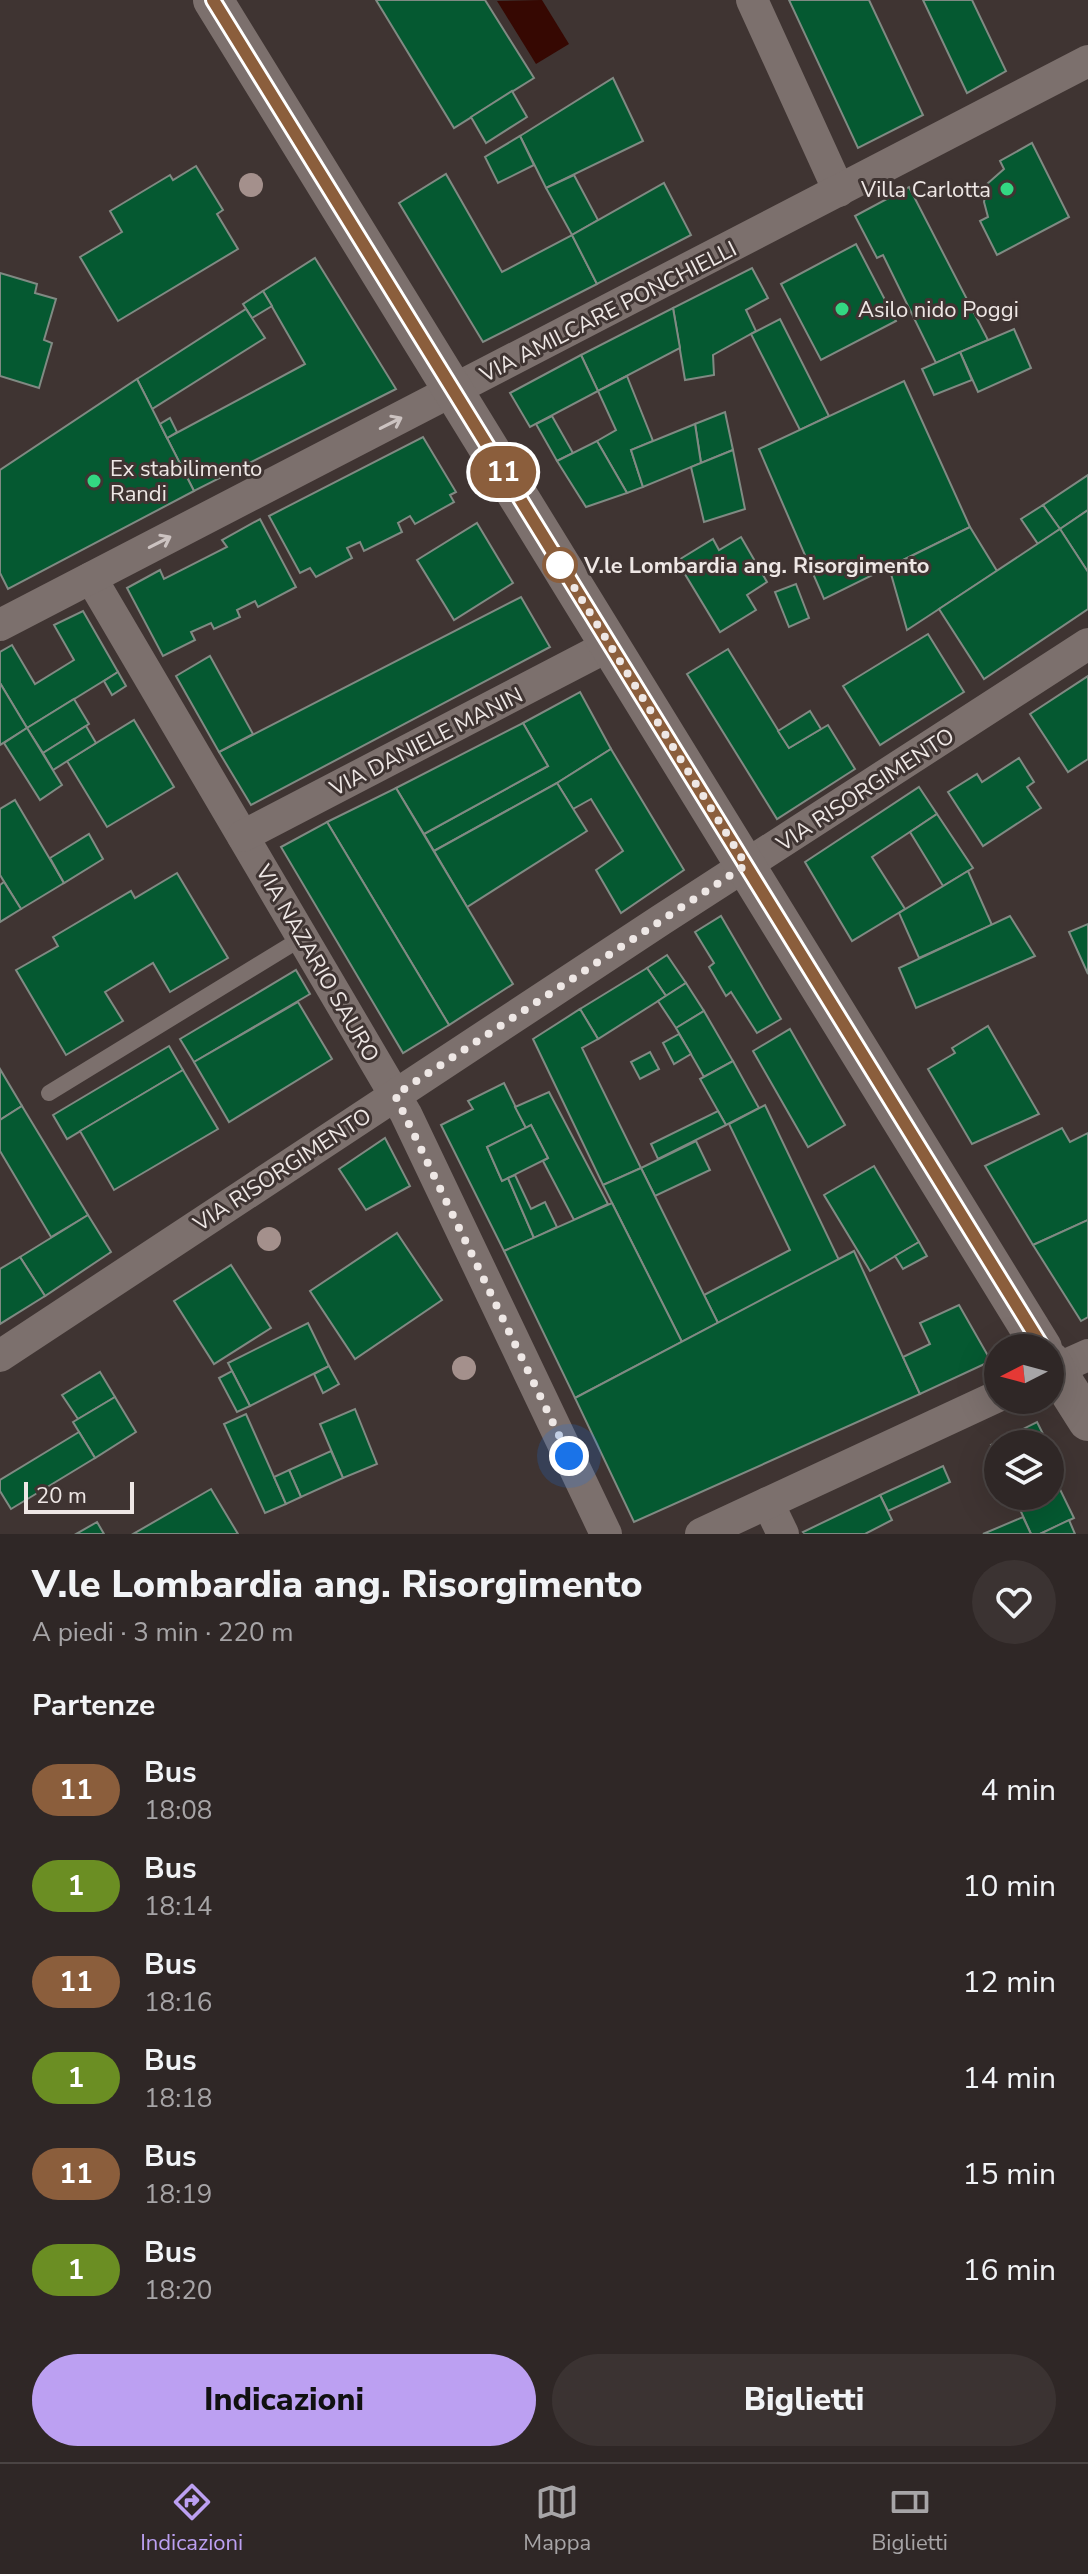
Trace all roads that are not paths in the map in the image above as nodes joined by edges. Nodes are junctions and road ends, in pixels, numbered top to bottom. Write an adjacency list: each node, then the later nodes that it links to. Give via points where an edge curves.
1 (213, 0): 5 (street)
2 (752, 0): 4 (street)
3 (1088, 61): 4 (street, VIA AMILCARE PONCHIELLI)
4 (839, 191): 5 (street, VIA AMILCARE PONCHIELLI)
5 (454, 390): 6 (street, VIA AMILCARE PONCHIELLI, one-way to 5); 9 (street)
6 (91, 578): 7 (street, VIA AMILCARE PONCHIELLI); 10 (street, VIA NAZARIO SAURO)
7 (0, 625)
8 (1088, 644): 11 (street, VIA RISORGIMENTO)
9 (610, 645): 10 (street, VIA DANIELE MANIN); 11 (street)
10 (243, 836): 12 (street, VIA NAZARIO SAURO)
11 (746, 865): 14 (street, VIA RISORGIMENTO); 15 (street)
12 (302, 938): 13 (lane); 14 (street, VIA NAZARIO SAURO)
13 (49, 1093)
14 (395, 1095): 16 (street, VIA RISORGIMENTO); 21 (street, VIA NAZARIO SAURO)
15 (1040, 1334)
16 (0, 1356)
17 (1064, 1375): 19 (street)
18 (984, 1403): 20 (street)
19 (1088, 1421)
20 (768, 1503): 22 (street); 23 (street)
21 (606, 1534)
22 (701, 1534)
23 (783, 1534)

